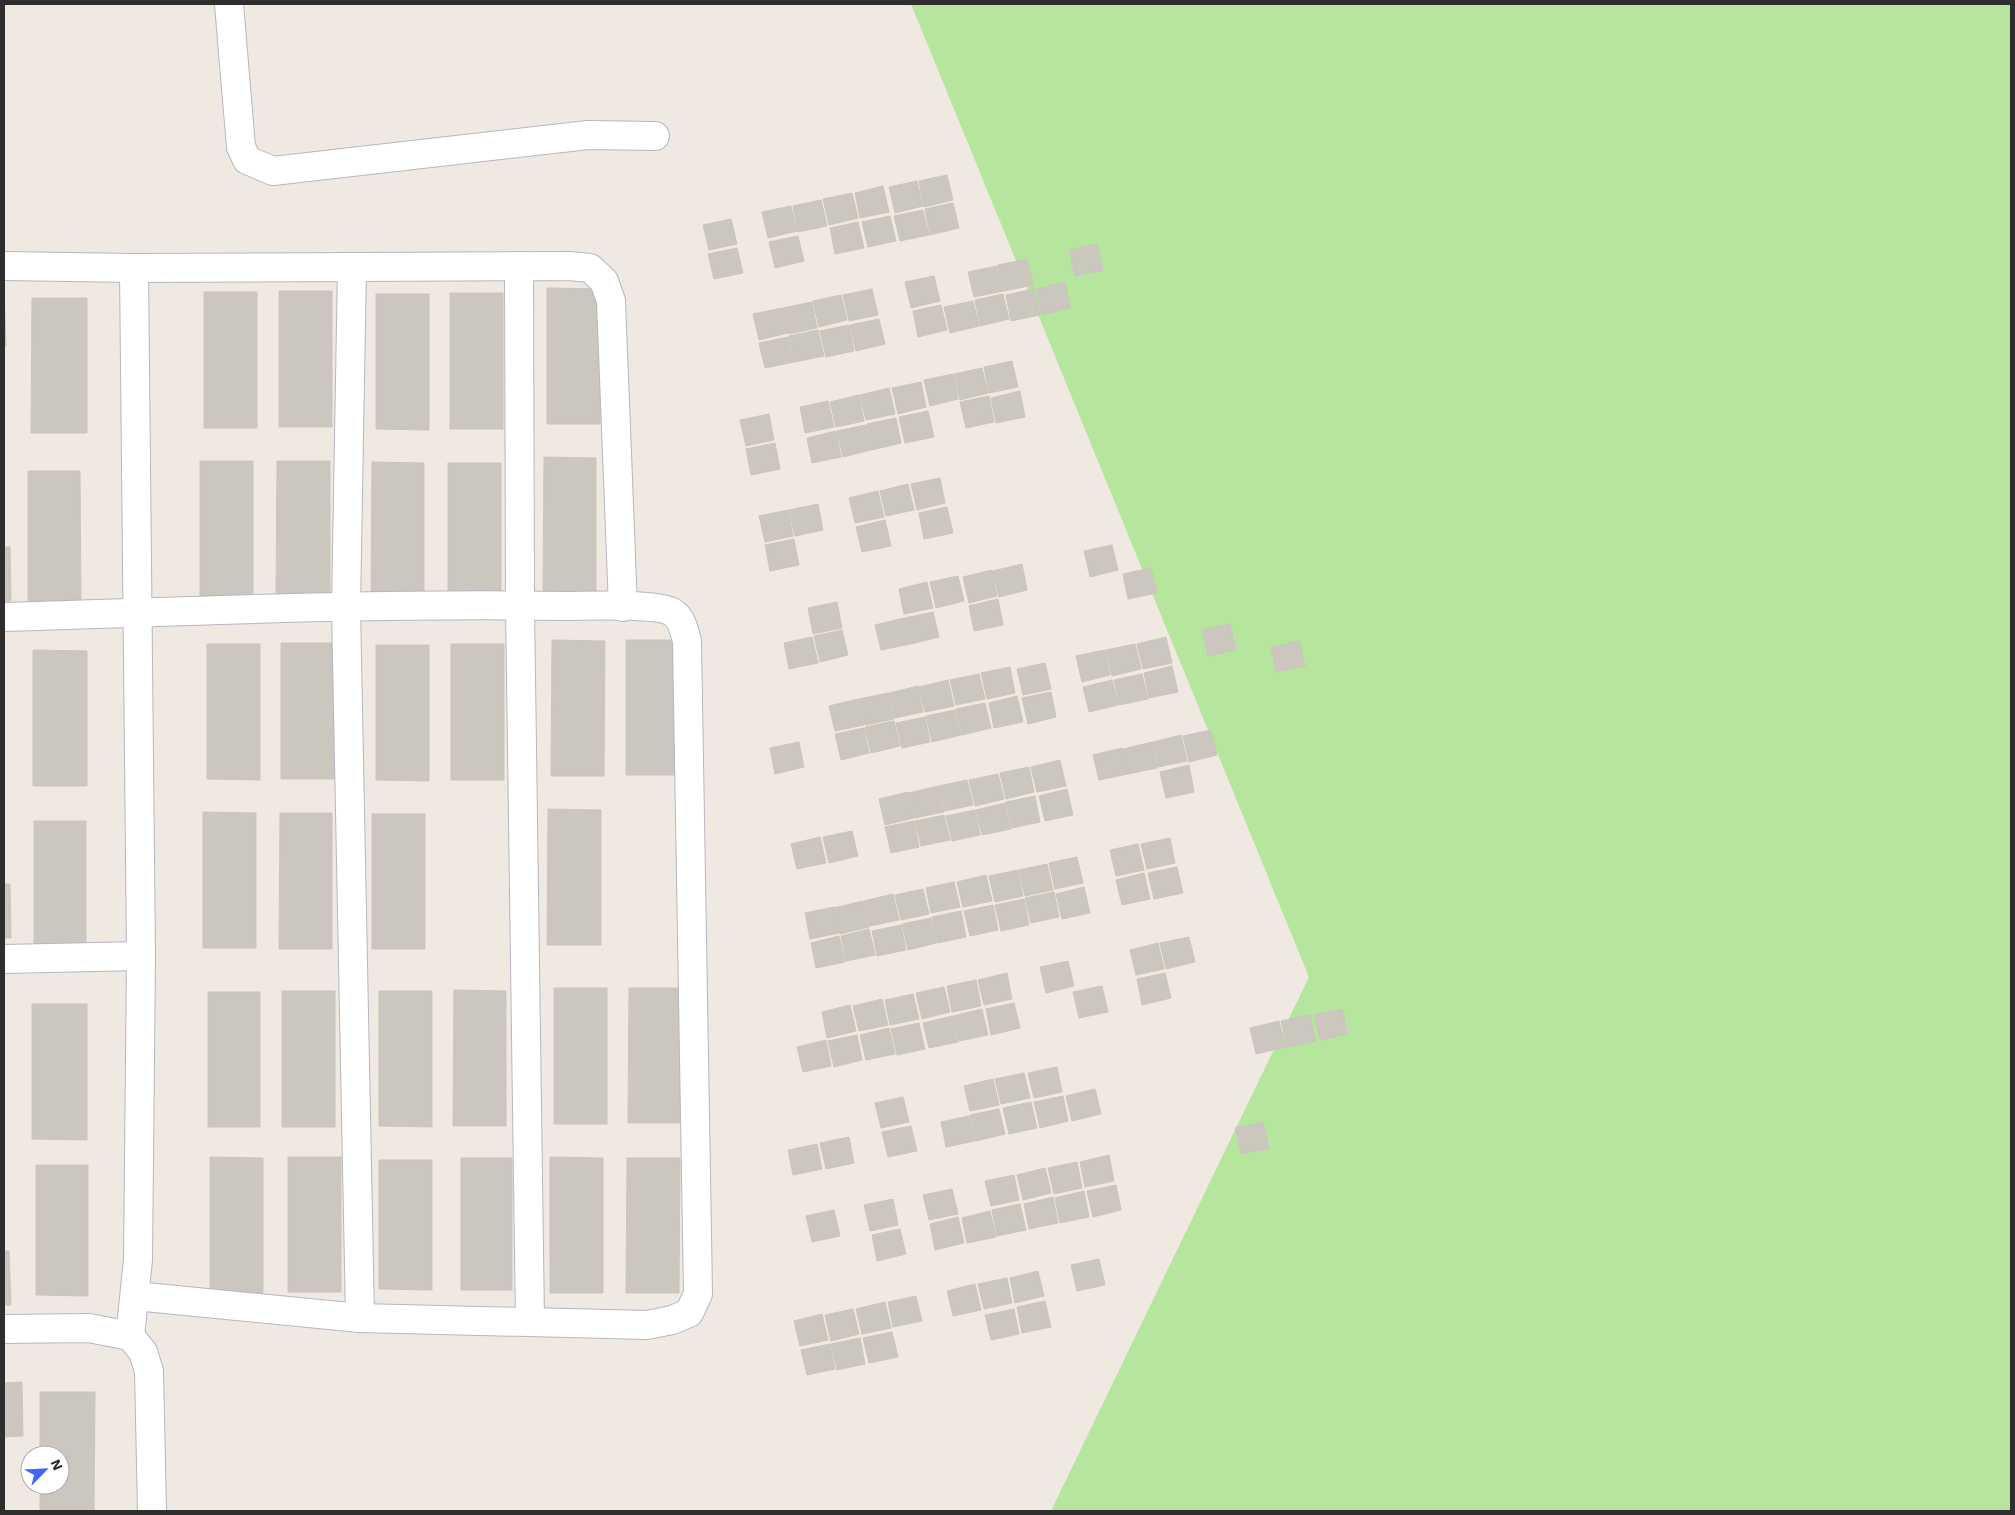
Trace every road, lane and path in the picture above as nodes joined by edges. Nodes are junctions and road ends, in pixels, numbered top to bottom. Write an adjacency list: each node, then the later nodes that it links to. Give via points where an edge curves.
1 (229, 4): 2 (street, via 241,147 247,160 273,171 588,135)
2 (655, 136)
3 (4, 266): 6 (street)
4 (519, 266): 5 (street); 7 (street); 8 (street, via 590,268 604,281 611,301)
5 (352, 267): 6 (street); 9 (street)
6 (134, 268): 10 (street)
7 (520, 605): 8 (street); 9 (street); 16 (street)
8 (622, 607): 16 (street, via 650,606 672,612 683,624 687,641 698,1294 689,1313 647,1325)
9 (346, 608): 10 (street); 15 (street)
10 (138, 612): 11 (street); 12 (street)
11 (4, 617)
12 (141, 956): 13 (street); 14 (street)
13 (4, 959)
14 (135, 1296): 15 (street); 18 (street)
15 (360, 1318): 16 (street)
16 (530, 1321)
17 (4, 1329): 18 (street, via 89,1328)
18 (130, 1336): 19 (street, via 143,1352 149,1371)
19 (152, 1511)

